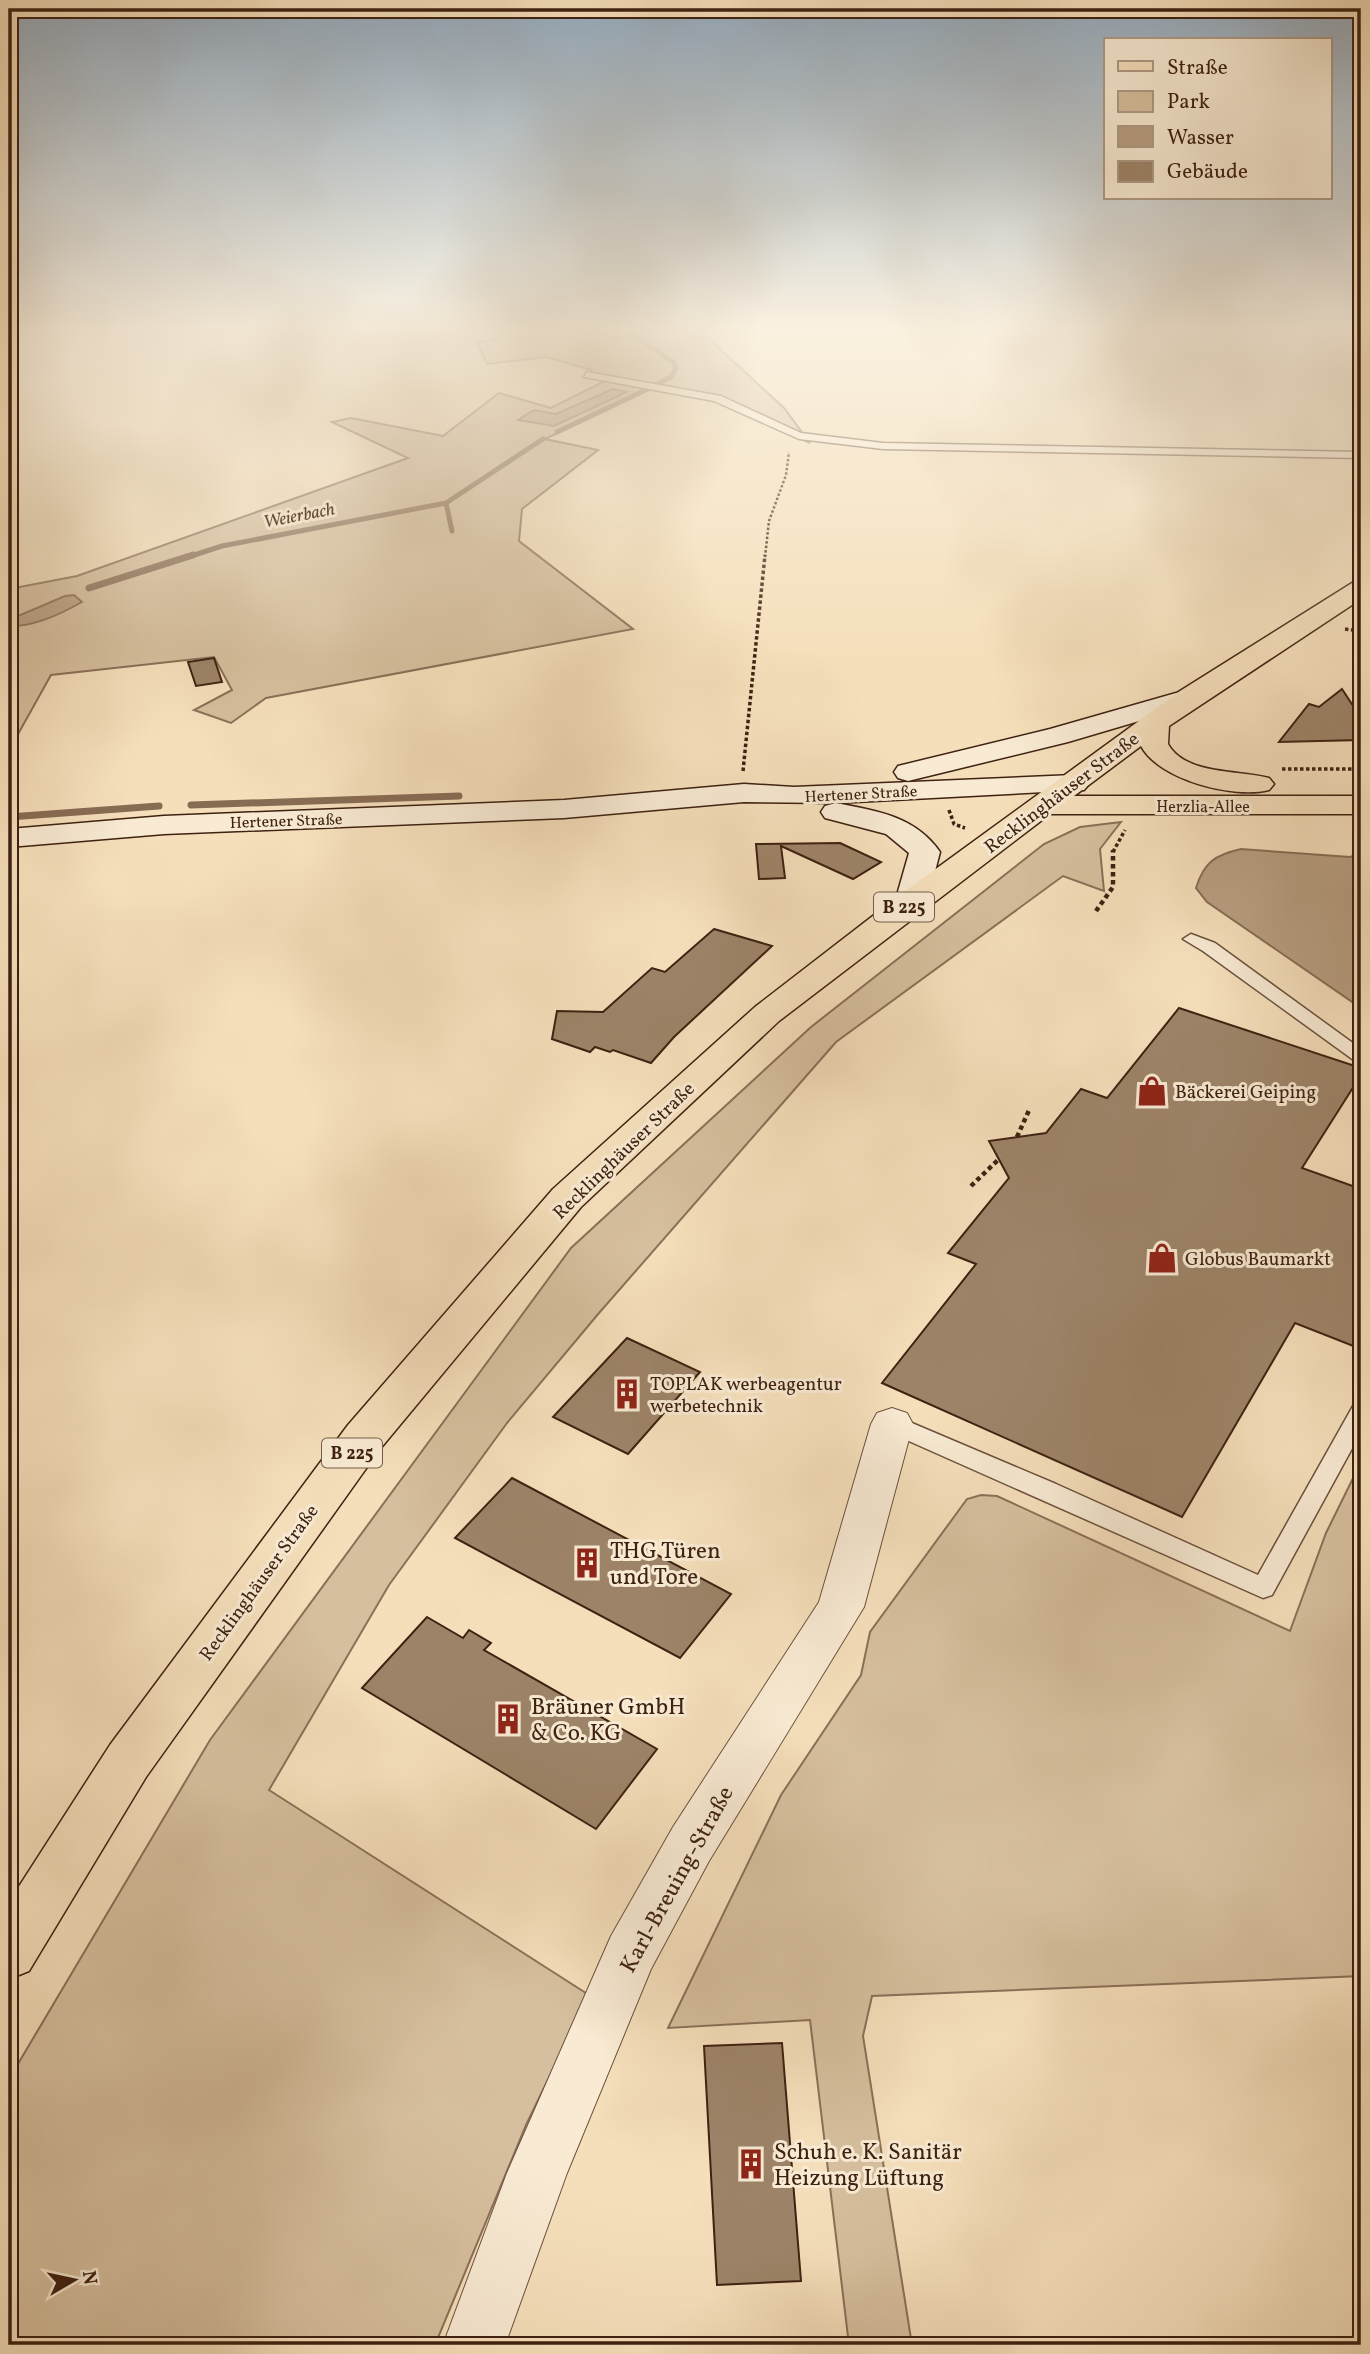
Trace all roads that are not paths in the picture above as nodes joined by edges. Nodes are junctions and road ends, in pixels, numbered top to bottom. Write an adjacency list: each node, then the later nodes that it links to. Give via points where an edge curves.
1 (806, 437): 2 (lane, via 883,446)
2 (1361, 455)
3 (1361, 588): 4 (main road, Recklinghäuser Straße / B 225)
4 (1189, 697): 5 (main road, Recklinghäuser Straße / B 225); 9 (main road, via 935,767)
5 (1155, 722): 7 (main road, Recklinghäuser Straße / B 225); 8 (main road, via 1154,745 1164,759 1193,773)
6 (1361, 783): 8 (main road, Herzlia-Allee)
7 (1074, 784): 8 (main road, Herzlia-Allee); 9 (main road, Hertener Straße, via 794,796); 11 (main road, Recklinghäuser Straße / B 225)
8 (1259, 784)
9 (744, 793): 12 (main road, Hertener Straße)
10 (1361, 805): 11 (main road, Herzlia-Allee)
11 (1045, 806): 13 (main road, Hertener Straße); 15 (main road, Recklinghäuser Straße / B 225)
12 (564, 809): 13 (main road, Hertener Straße); 14 (main road, Hertener Straße, via 178,825)
13 (836, 812): 15 (main road, via 891,824 915,836 925,852)
14 (9, 838)
15 (911, 902): 20 (main road, Recklinghäuser Straße / B 225, via 767,1014 567,1198 363,1437 128,1761)
16 (1191, 939): 17 (lane, via 1209,947)
17 (1361, 1057)
18 (1361, 1412): 19 (lane, via 1263,1588)
19 (892, 1424): 21 (street, Karl-Breuing-Straße, via 841,1607 691,1844 630,1954 537,2173)
20 (9, 1952)
21 (474, 2345)

